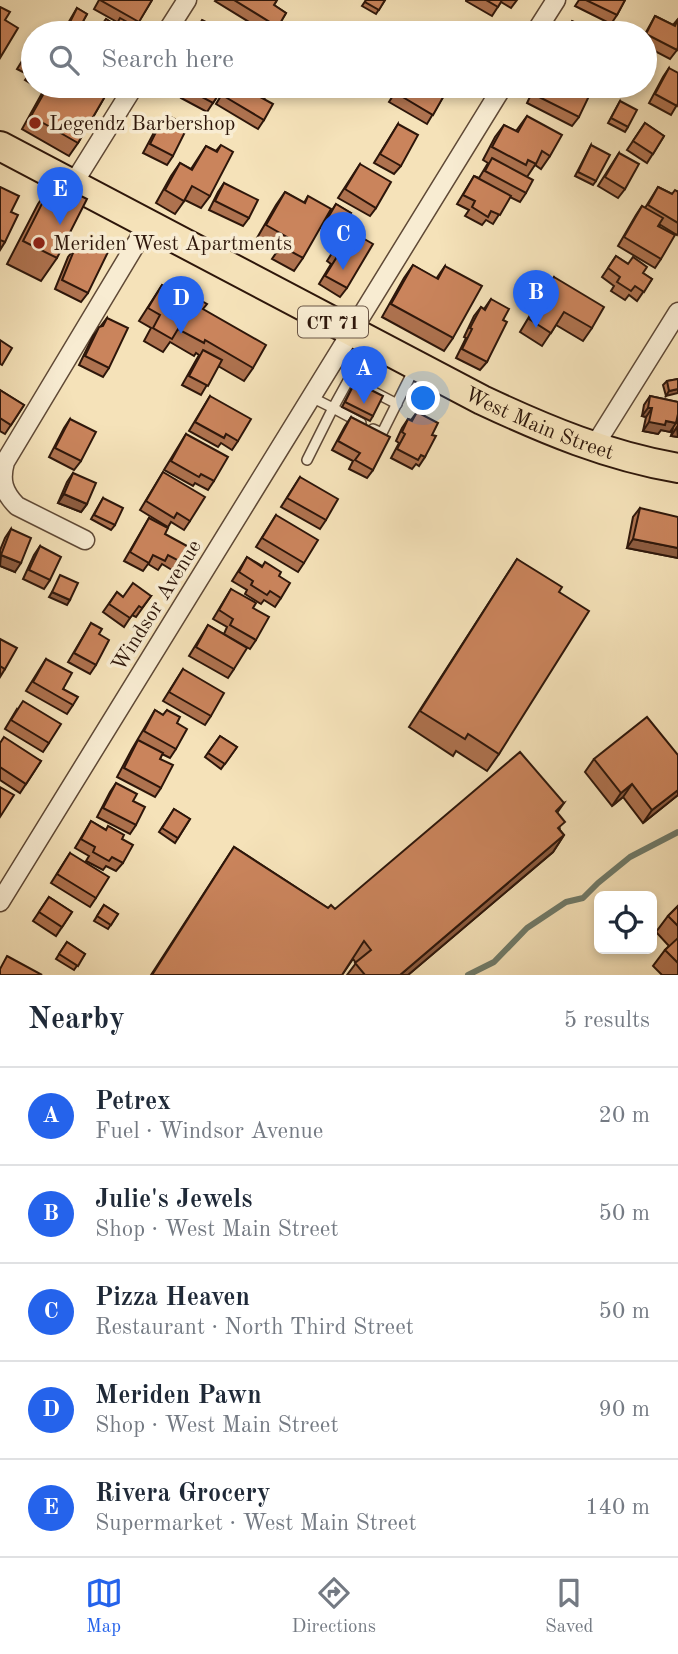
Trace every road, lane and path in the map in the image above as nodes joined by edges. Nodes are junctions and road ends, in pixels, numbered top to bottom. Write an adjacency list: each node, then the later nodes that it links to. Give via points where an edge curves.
1 (187, 0): 3 (street)
2 (556, 0): 4 (street)
3 (174, 21)
4 (543, 21)
5 (127, 98): 8 (street)
6 (496, 98): 11 (street, Windsor Avenue)
7 (0, 146): 8 (main road, West Main Street / CT 71)
8 (73, 184): 9 (main road, West Main Street / CT 71)
9 (148, 224): 11 (main road, West Main Street / CT 71); 19 (street, via 2,474 8,498 17,506)
10 (678, 312): 16 (street)
11 (351, 331): 12 (main road, West Main Street / CT 71); 13 (street, Windsor Avenue)
12 (416, 366): 14 (lane); 16 (main road, West Main Street / CT 71, via 541,428)
13 (311, 397): 15 (lane); 20 (street, Windsor Avenue)
14 (397, 404): 15 (lane, via 349,379); 15 (lane, via 382,433)
15 (333, 408): 17 (lane)
16 (593, 448): 18 (main road, West Main Street / CT 71)
17 (307, 460)
18 (678, 468)
19 (85, 540)
20 (0, 902)

